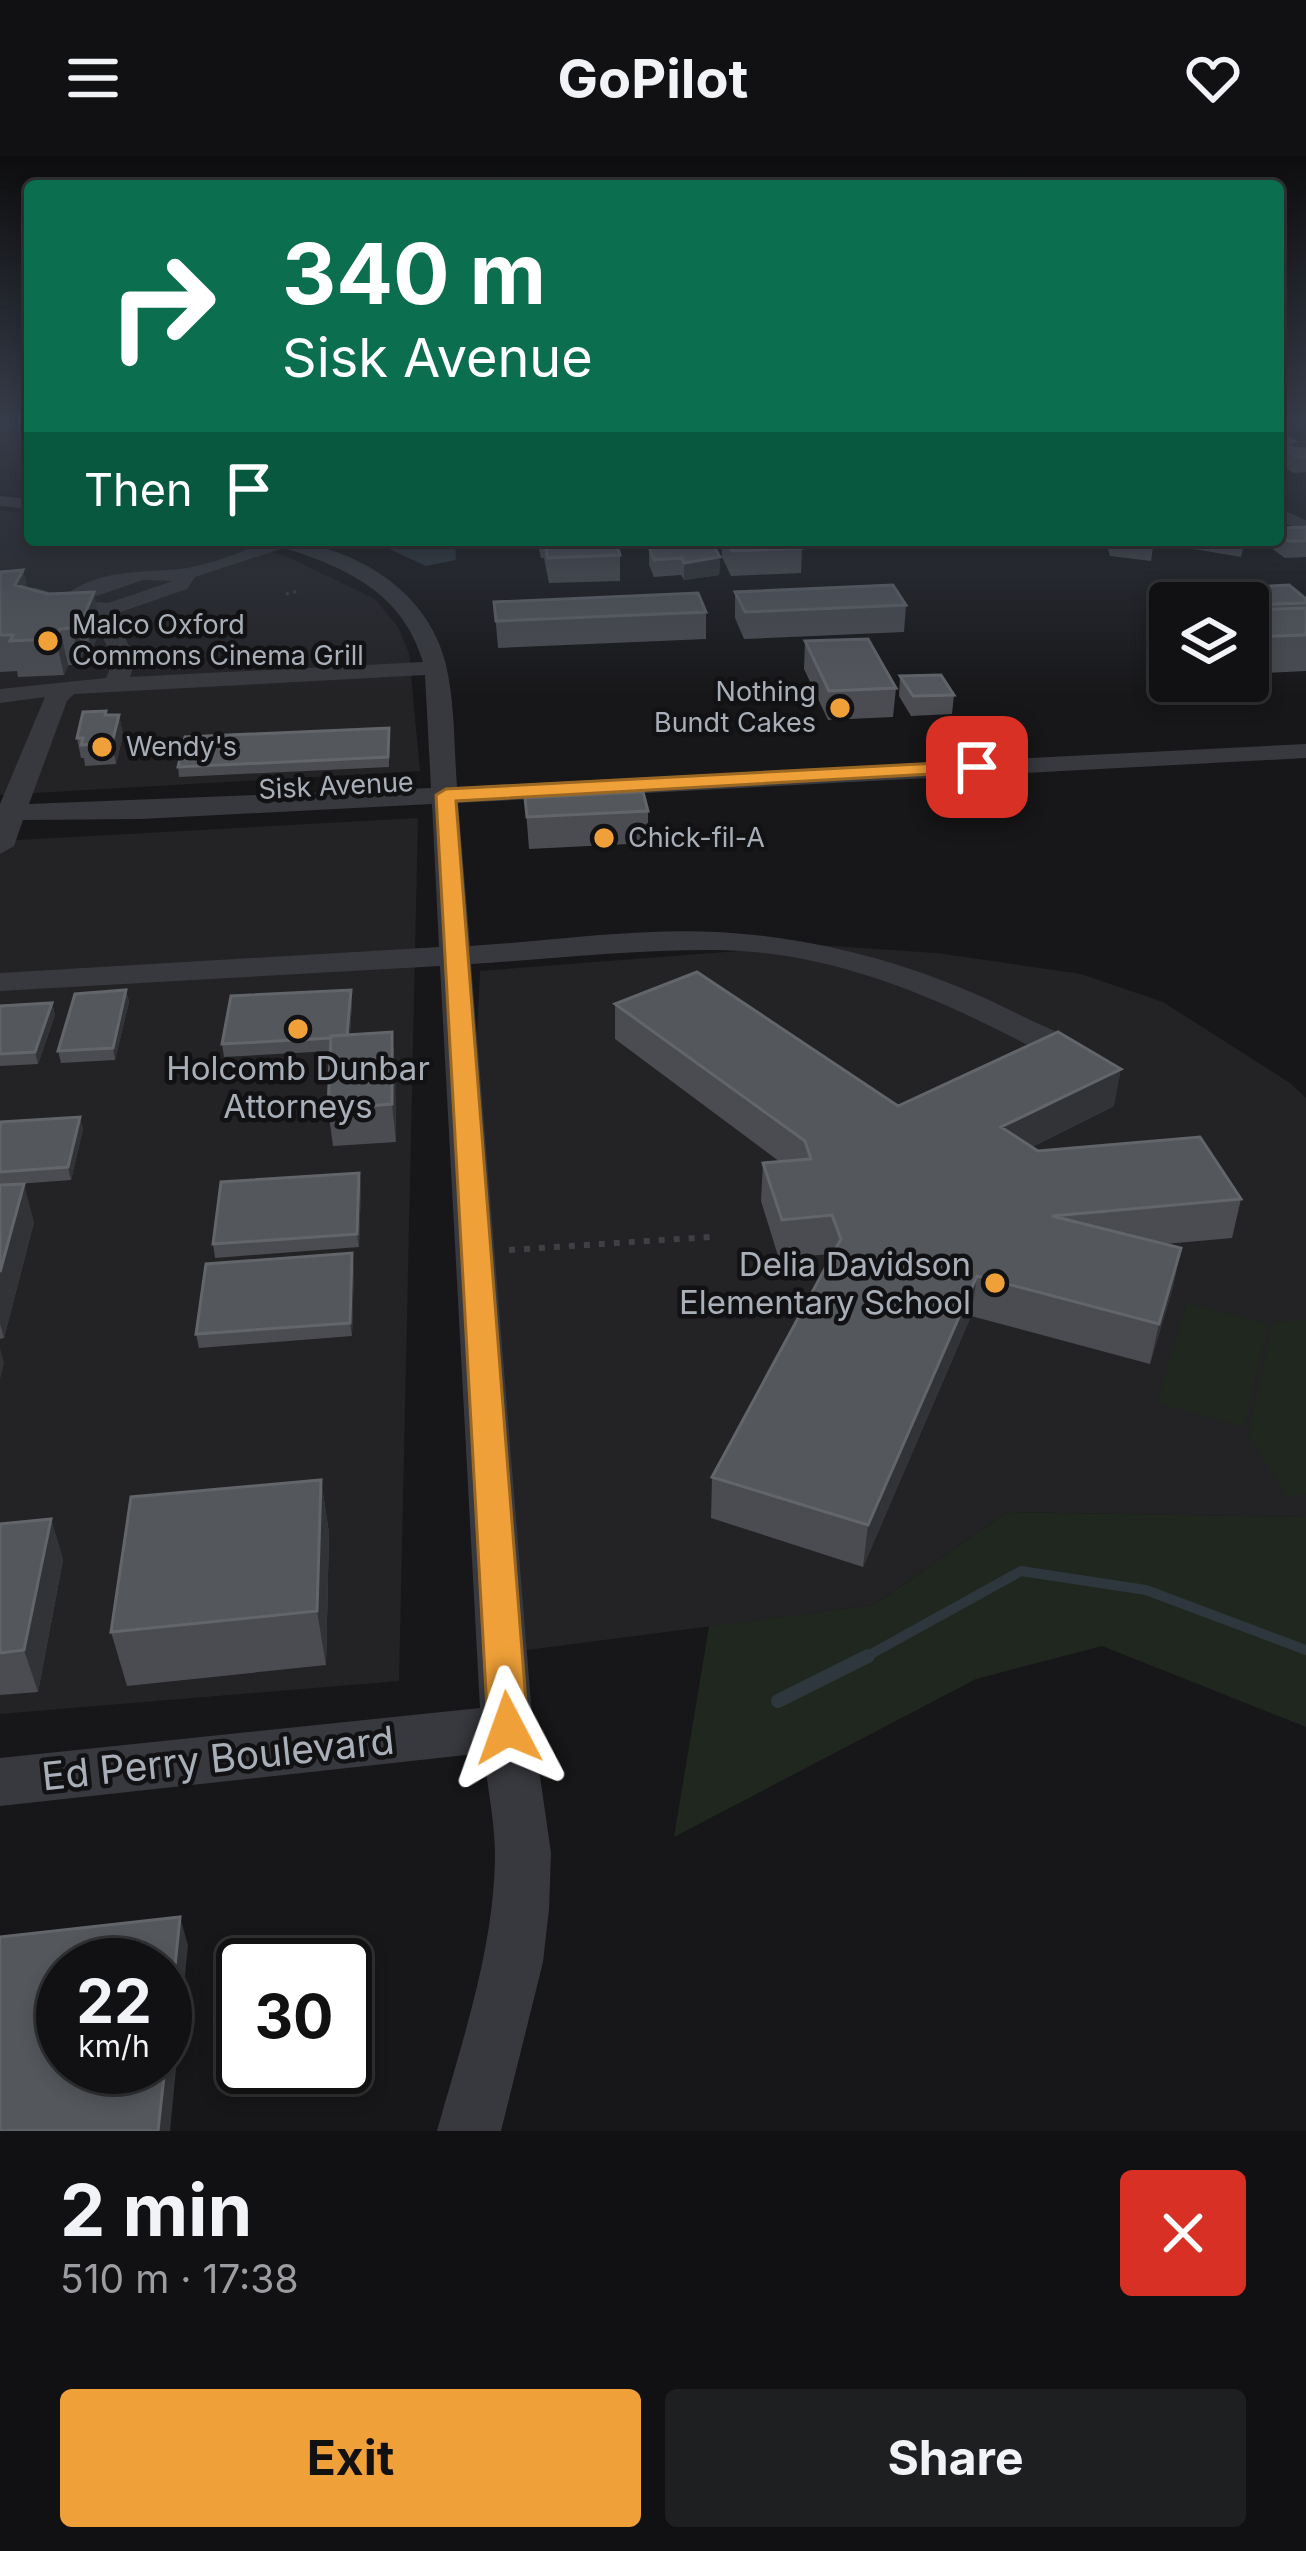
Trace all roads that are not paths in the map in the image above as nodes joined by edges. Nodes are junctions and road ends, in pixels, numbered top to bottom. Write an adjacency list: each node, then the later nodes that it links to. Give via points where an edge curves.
1 (263, 546): 4 (street, via 179,573 180,585 110,609)
2 (293, 546): 5 (street, via 348,565 398,596 430,636)
3 (0, 593): 4 (street)
4 (76, 607): 6 (street, via 117,623 125,658)
5 (436, 668): 6 (street); 11 (street)
6 (116, 683): 7 (street)
7 (68, 687): 8 (street); 12 (street)
8 (2, 705)
9 (1306, 736): 11 (street, Sisk Avenue)
10 (1306, 751): 11 (street, Sisk Avenue)
11 (446, 788): 12 (street, Sisk Avenue, via 141,811); 14 (street)
12 (7, 812): 13 (street)
13 (0, 846)
14 (455, 955): 15 (street); 16 (street, via 712,940 842,954 968,1000); 17 (street)
15 (0, 982)
16 (1101, 1071)
17 (508, 1728): 18 (street, Ed Perry Boulevard); 19 (street, via 523,1853 520,1909)
18 (0, 1782)
19 (469, 2131)

